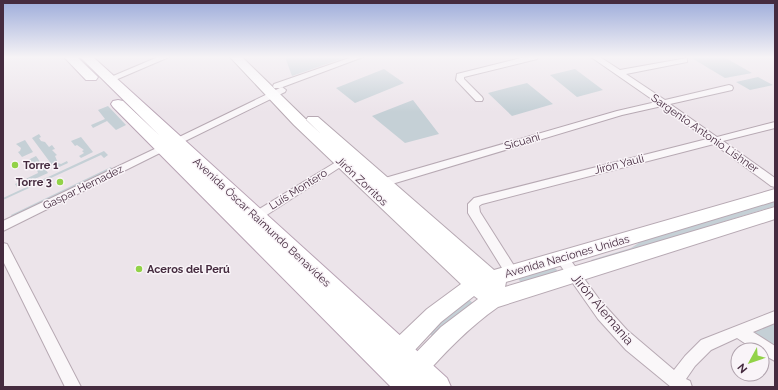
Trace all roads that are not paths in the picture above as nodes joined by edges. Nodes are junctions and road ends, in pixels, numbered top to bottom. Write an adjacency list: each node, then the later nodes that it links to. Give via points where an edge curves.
1 (90, 75): 16 (main road, Avenida Óscar Raimundo Benavides)
2 (106, 75): 9 (main road, Avenida Óscar Raimundo Benavides)
3 (120, 75): 9 (street)
4 (259, 75): 11 (main road, Jirón Zorritos)
5 (265, 75): 11 (main road, Jirón Zorritos)
6 (314, 75): 11 (street, Gaspar Hernadez)
7 (463, 75): 12 (street, via 460,76 460,80)
8 (622, 75): 13 (street, Sargento Antonio Lishner)
9 (110, 79): 16 (main road, Avenida Óscar Raimundo Benavides)
10 (729, 88): 13 (street, Sicuani)
11 (277, 90): 16 (street, Gaspar Hernadez); 17 (main road, Jirón Zorritos); 18 (main road, Jirón Zorritos)
12 (480, 99)
13 (663, 103): 15 (street, Sargento Antonio Lishner); 18 (street, Sicuani, via 594,120)
14 (775, 125): 15 (street, Jirón Yauli)
15 (716, 140): 19 (street, Sargento Antonio Lishner); 26 (street, Jirón Yauli, via 484,198 474,204 474,212)
16 (169, 145): 22 (main road, Avenida Óscar Raimundo Benavides); 23 (street, Gaspar Hernadez); 33 (main road, Avenida Óscar Raimundo Benavides)
17 (341, 162): 22 (street, Luís Montero); 28 (main road, Jirón Zorritos)
18 (382, 183): 28 (main road, Jirón Zorritos)
19 (775, 183)
20 (775, 195): 25 (main road, Avenida Naciones Unidas)
21 (775, 213): 27 (main road, Avenida Naciones Unidas)
22 (254, 217): 33 (main road, Avenida Óscar Raimundo Benavides)
23 (3, 226)
24 (3, 248): 35 (street)
25 (562, 258): 26 (main road, Avenida Naciones Unidas); 27 (street, Jirón Alemania)
26 (512, 272): 28 (main road, Avenida Naciones Unidas)
27 (574, 275): 29 (main road, Avenida Naciones Unidas); 34 (street, Jirón Alemania, via 630,344)
28 (483, 282): 29 (main road, Jirón Zorritos); 33 (main road, Avenida Naciones Unidas, via 451,301)
29 (501, 297): 33 (main road, Avenida Naciones Unidas, via 481,307)
30 (775, 317): 31 (street)
31 (738, 330): 32 (street); 34 (street, via 706,345 690,361)
32 (775, 354)
33 (403, 370): 36 (main road, Avenida Óscar Raimundo Benavides)
34 (680, 384)
35 (73, 387)
36 (438, 387)

